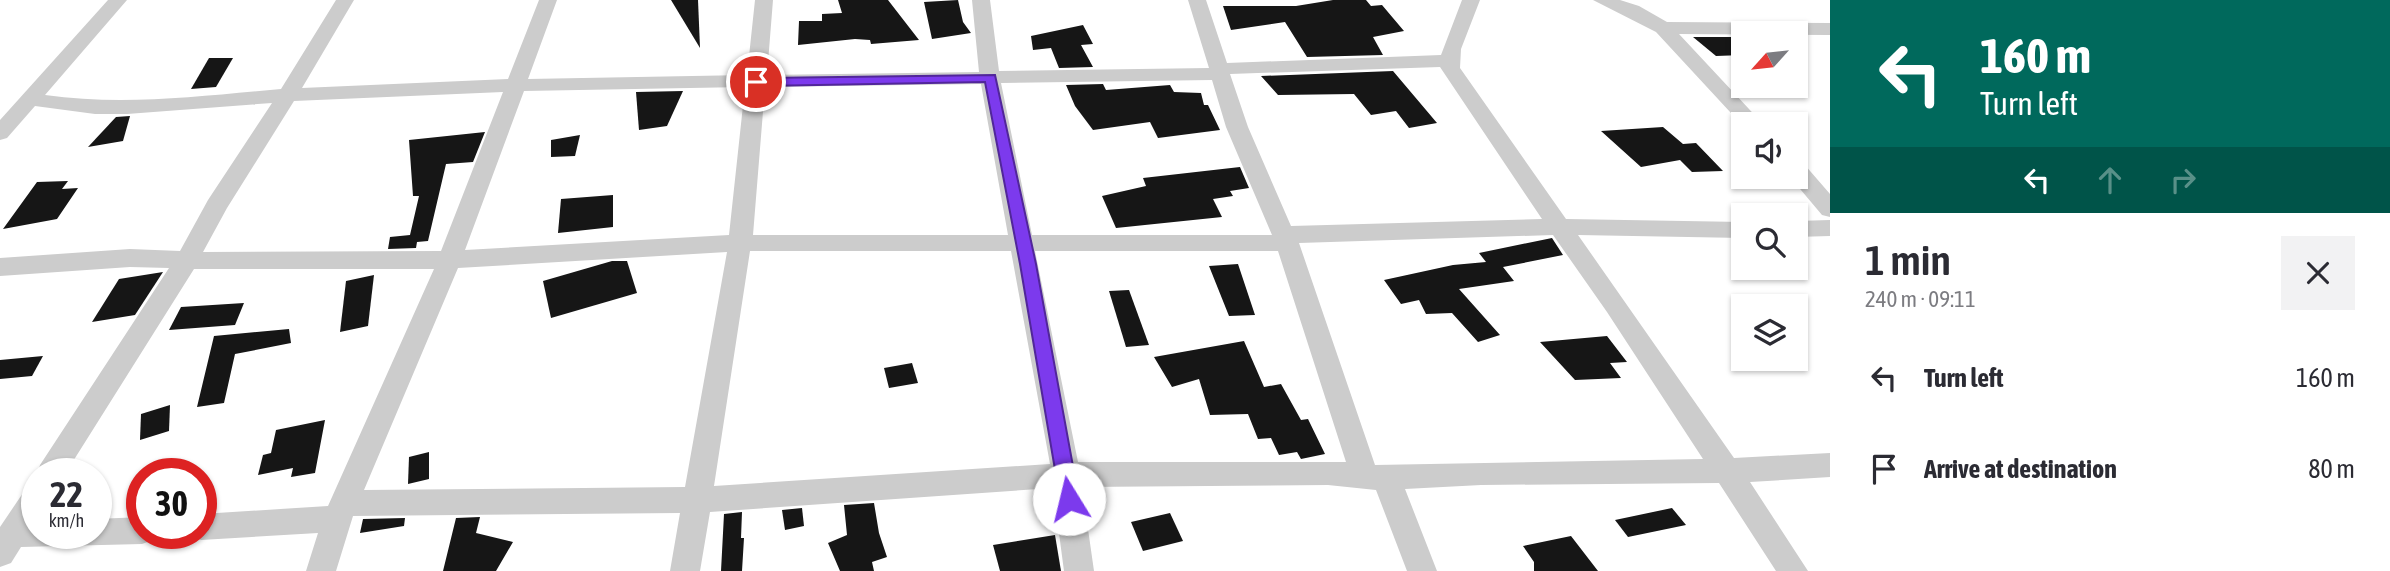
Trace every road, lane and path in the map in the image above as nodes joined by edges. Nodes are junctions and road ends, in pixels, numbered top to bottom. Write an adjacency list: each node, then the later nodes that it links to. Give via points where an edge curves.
1 (118, 0): 17 (street)
2 (345, 0): 16 (street)
3 (548, 0): 15 (street)
4 (764, 0): 14 (street)
5 (981, 0): 13 (street)
6 (1196, 0): 12 (street)
7 (1471, 0): 11 (street)
8 (1602, 0): 9 (street)
9 (1663, 28): 10 (street); 18 (street)
10 (1830, 29)
11 (1449, 61): 12 (street); 22 (street)
12 (1219, 71): 13 (street); 26 (street, via 1237,127)
13 (990, 78): 14 (street); 27 (street)
14 (756, 82): 15 (street); 28 (street)
15 (514, 85): 16 (street); 30 (street)
16 (288, 95): 17 (street, via 127,108); 29 (street)
17 (17, 107): 19 (street)
18 (1743, 112)
19 (0, 133)
20 (1808, 183): 21 (street)
21 (1830, 209)
22 (1559, 227): 25 (street); 26 (street); 34 (street, via 1616,305)
23 (1830, 228): 24 (street)
24 (1808, 229)
25 (1731, 230)
26 (1286, 239): 27 (street); 36 (street)
27 (1022, 241): 28 (street); 35 (street)
28 (740, 243): 30 (street); 37 (street)
29 (187, 260): 30 (street); 31 (street, via 130,257); 32 (street)
30 (450, 260): 38 (street)
31 (0, 267)
32 (60, 458)
33 (1830, 465): 34 (street)
34 (1724, 471): 36 (street, via 1492,472); 46 (street)
35 (1066, 475): 36 (street, via 1328,473); 37 (street); 44 (street)
36 (1376, 478): 45 (street)
37 (697, 498): 38 (street); 43 (street)
38 (341, 511): 40 (street); 42 (street)
39 (21, 517): 41 (street)
40 (217, 525)
41 (9, 533)
42 (321, 571)
43 (685, 571)
44 (1079, 571)
45 (1422, 571)
46 (1793, 571)

